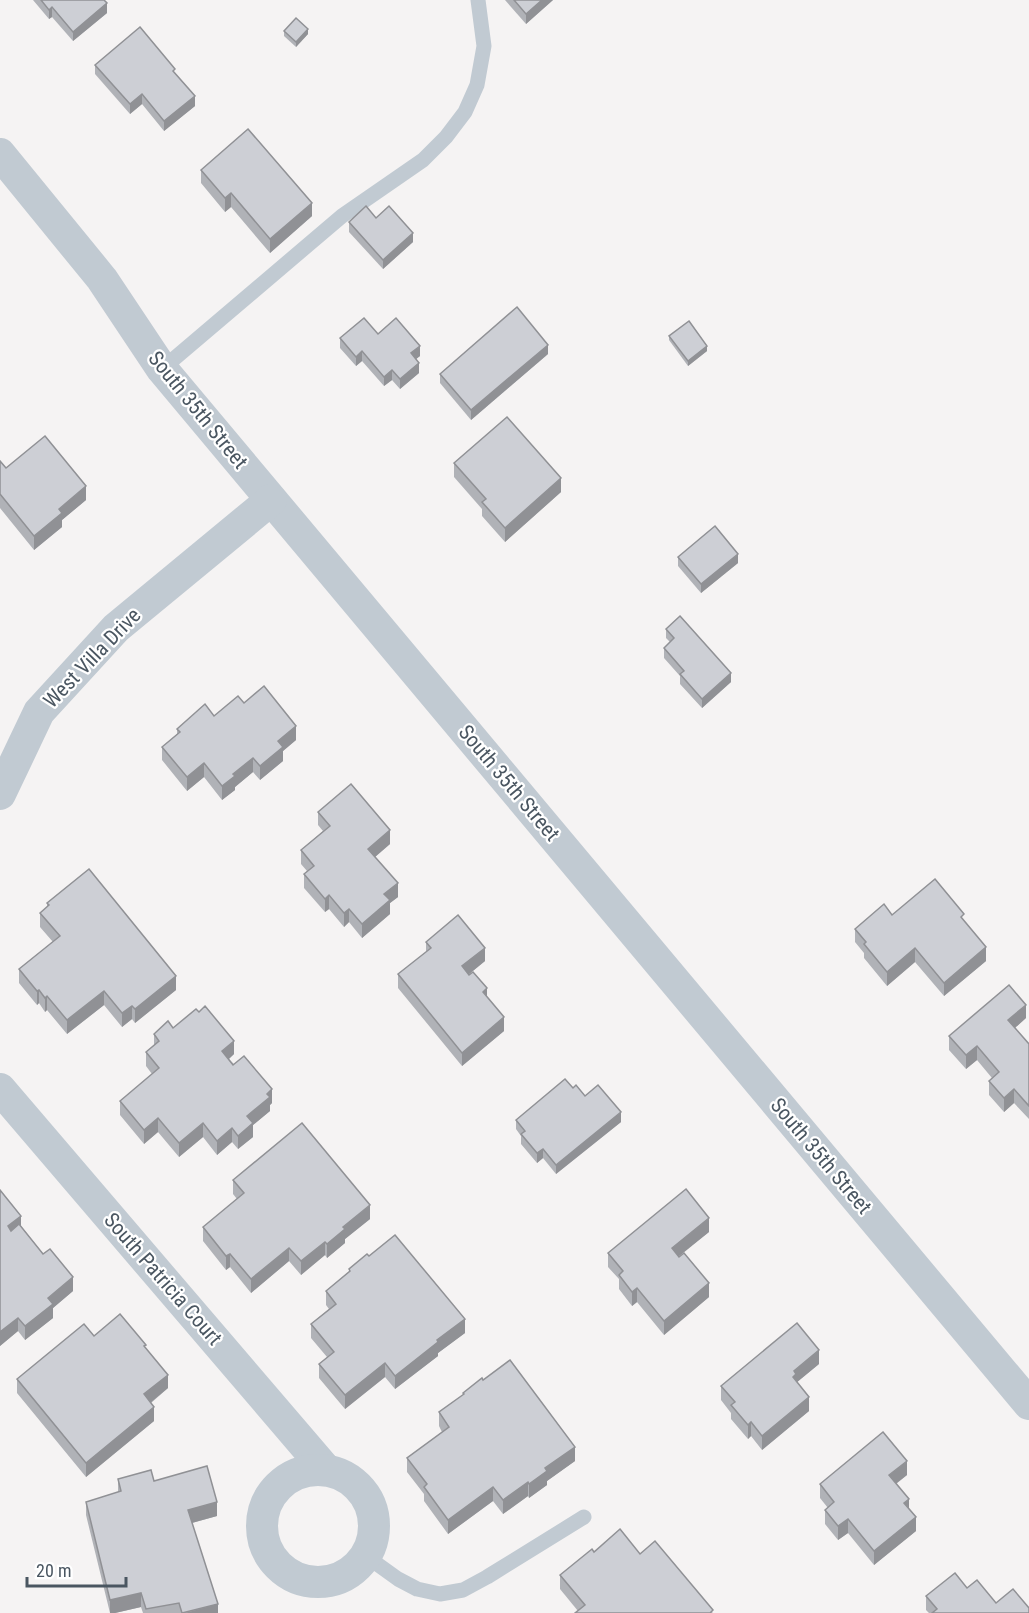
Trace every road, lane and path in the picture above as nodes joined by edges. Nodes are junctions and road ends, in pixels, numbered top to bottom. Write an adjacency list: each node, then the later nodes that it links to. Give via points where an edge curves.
1 (478, 0): 3 (lane, via 484,46 477,85 465,112 446,137 423,160 342,216)
2 (0, 154): 3 (street, South 35th Street, via 102,279)
3 (162, 369): 4 (street, South 35th Street)
4 (271, 500): 5 (street, West Villa Drive, via 116,628 39,712); 7 (street, South 35th Street)
5 (0, 794)
6 (0, 1089): 8 (street, South Patricia Court)
7 (1029, 1404)
8 (326, 1470): 10 (street, South Patricia Court, via 359,1487 369,1502 373,1538); 10 (street, via 290,1476 276,1488 261,1522 263,1541 284,1571 300,1580 319,1582 337,1578)
9 (584, 1517): 10 (lane, via 463,1590 440,1594 417,1589)
10 (366, 1556)

